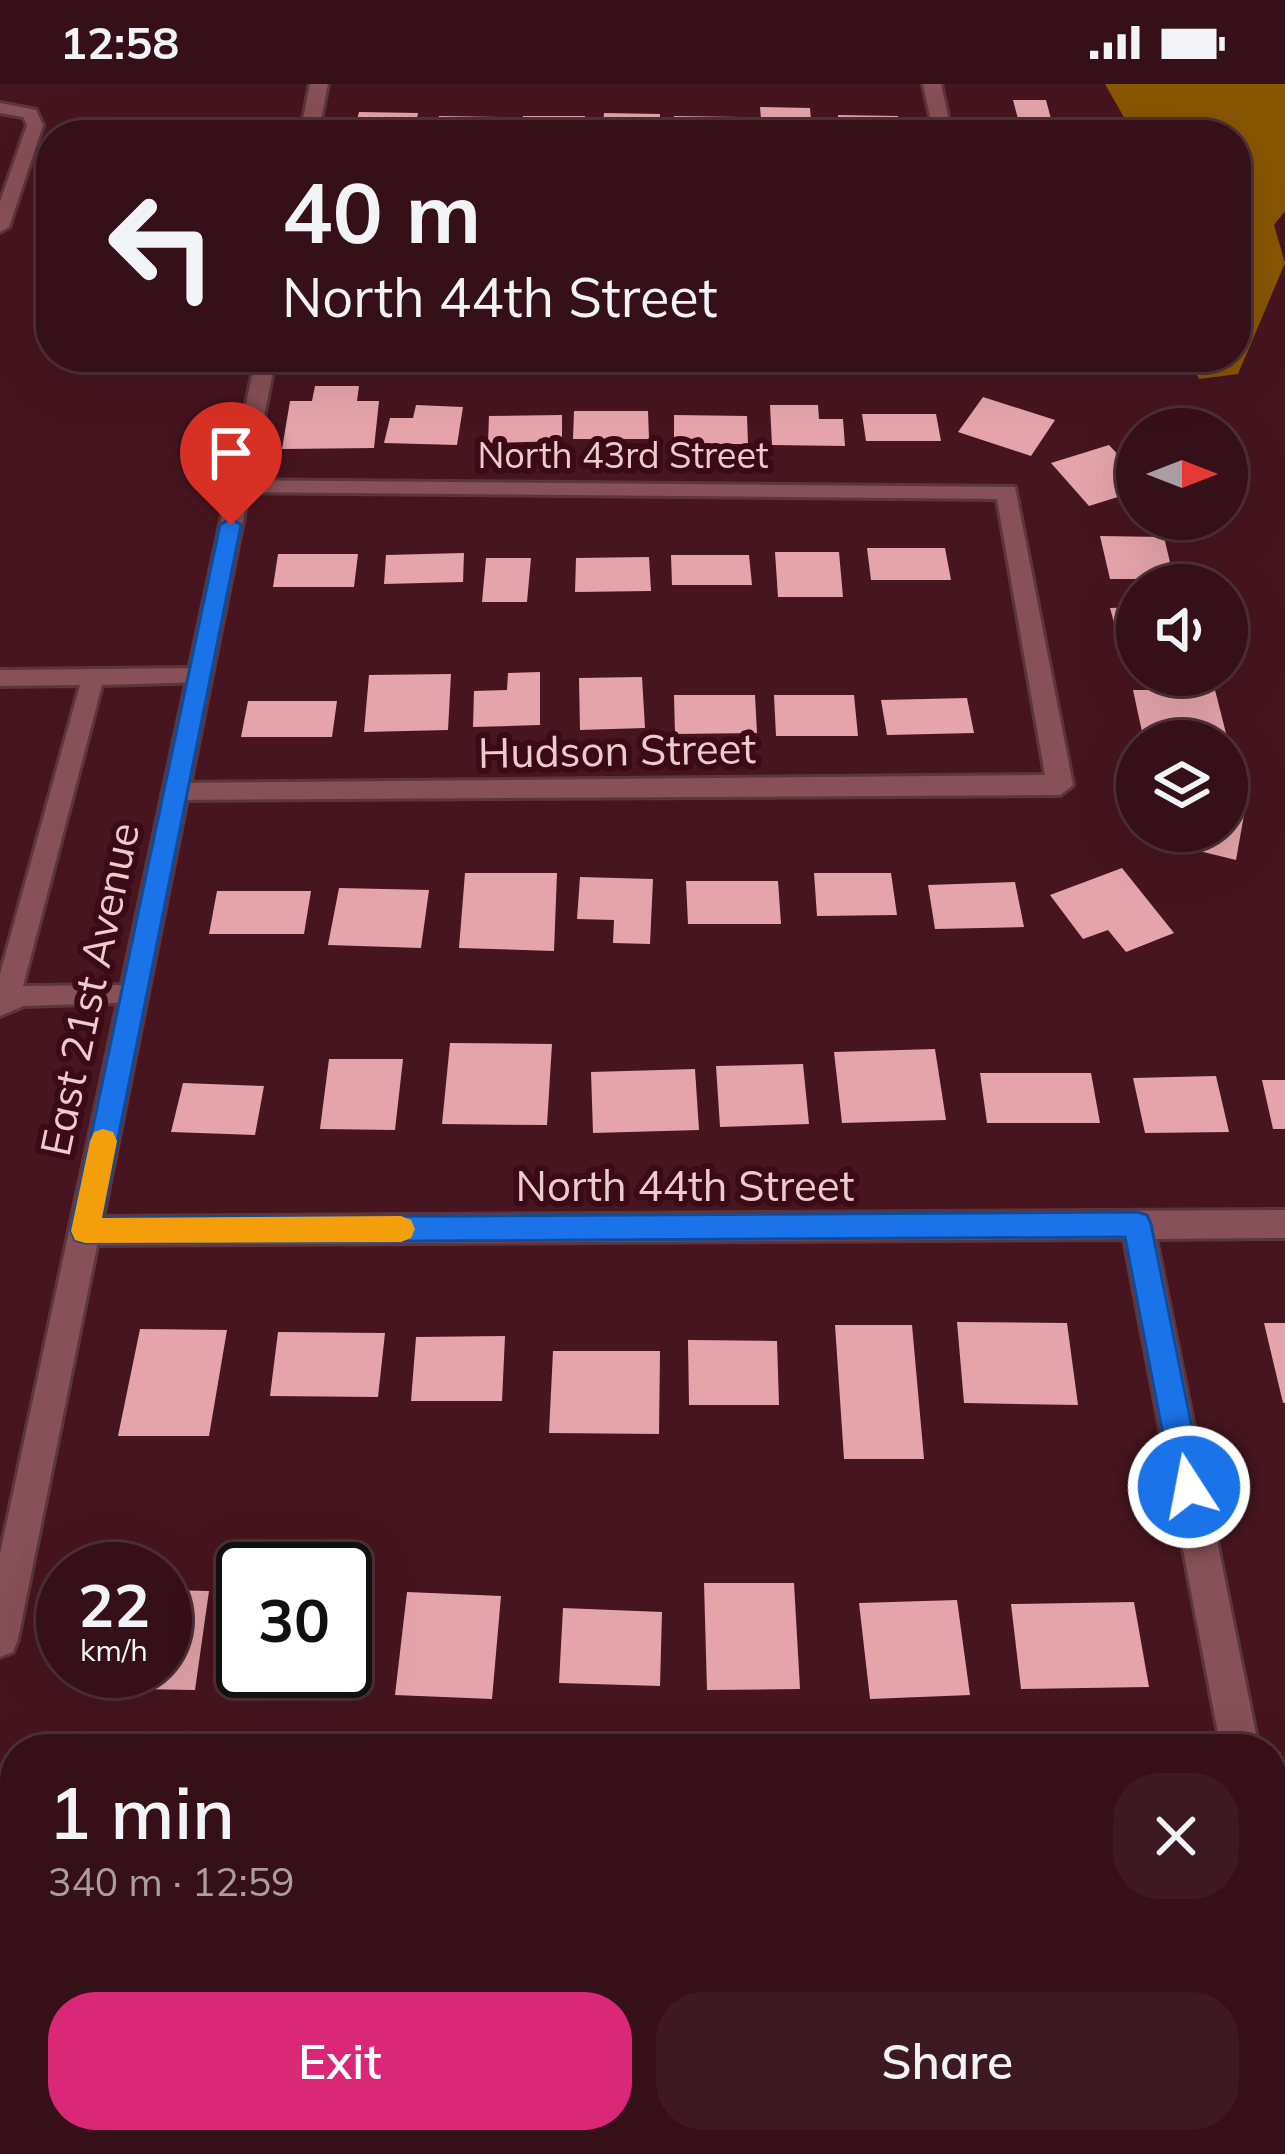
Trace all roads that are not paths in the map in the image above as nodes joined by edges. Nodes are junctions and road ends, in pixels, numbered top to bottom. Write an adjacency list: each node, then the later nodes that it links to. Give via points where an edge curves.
1 (319, 84): 4 (street)
2 (932, 84): 5 (street)
3 (0, 108): 6 (lane, via 30,113 34,125)
4 (312, 120)
5 (940, 120)
6 (0, 226)
7 (263, 372): 8 (street, East 21st Avenue)
8 (238, 487): 9 (street, East 21st Avenue); 12 (street, North 43rd Street, via 1007,492)
9 (199, 676): 10 (lane); 13 (street, East 21st Avenue)
10 (93, 677): 11 (lane); 15 (lane)
11 (0, 678)
12 (1060, 785): 13 (street, Hudson Street)
13 (175, 793): 14 (street, East 21st Avenue)
14 (134, 995): 15 (lane, via 22,996); 18 (street, East 21st Avenue)
15 (3, 1004)
16 (1137, 1224): 17 (street, North 44th Street); 18 (street, North 44th Street); 20 (street)
17 (1285, 1224)
18 (85, 1231): 19 (street, East 21st Avenue)
19 (0, 1639)
20 (1237, 1734)

